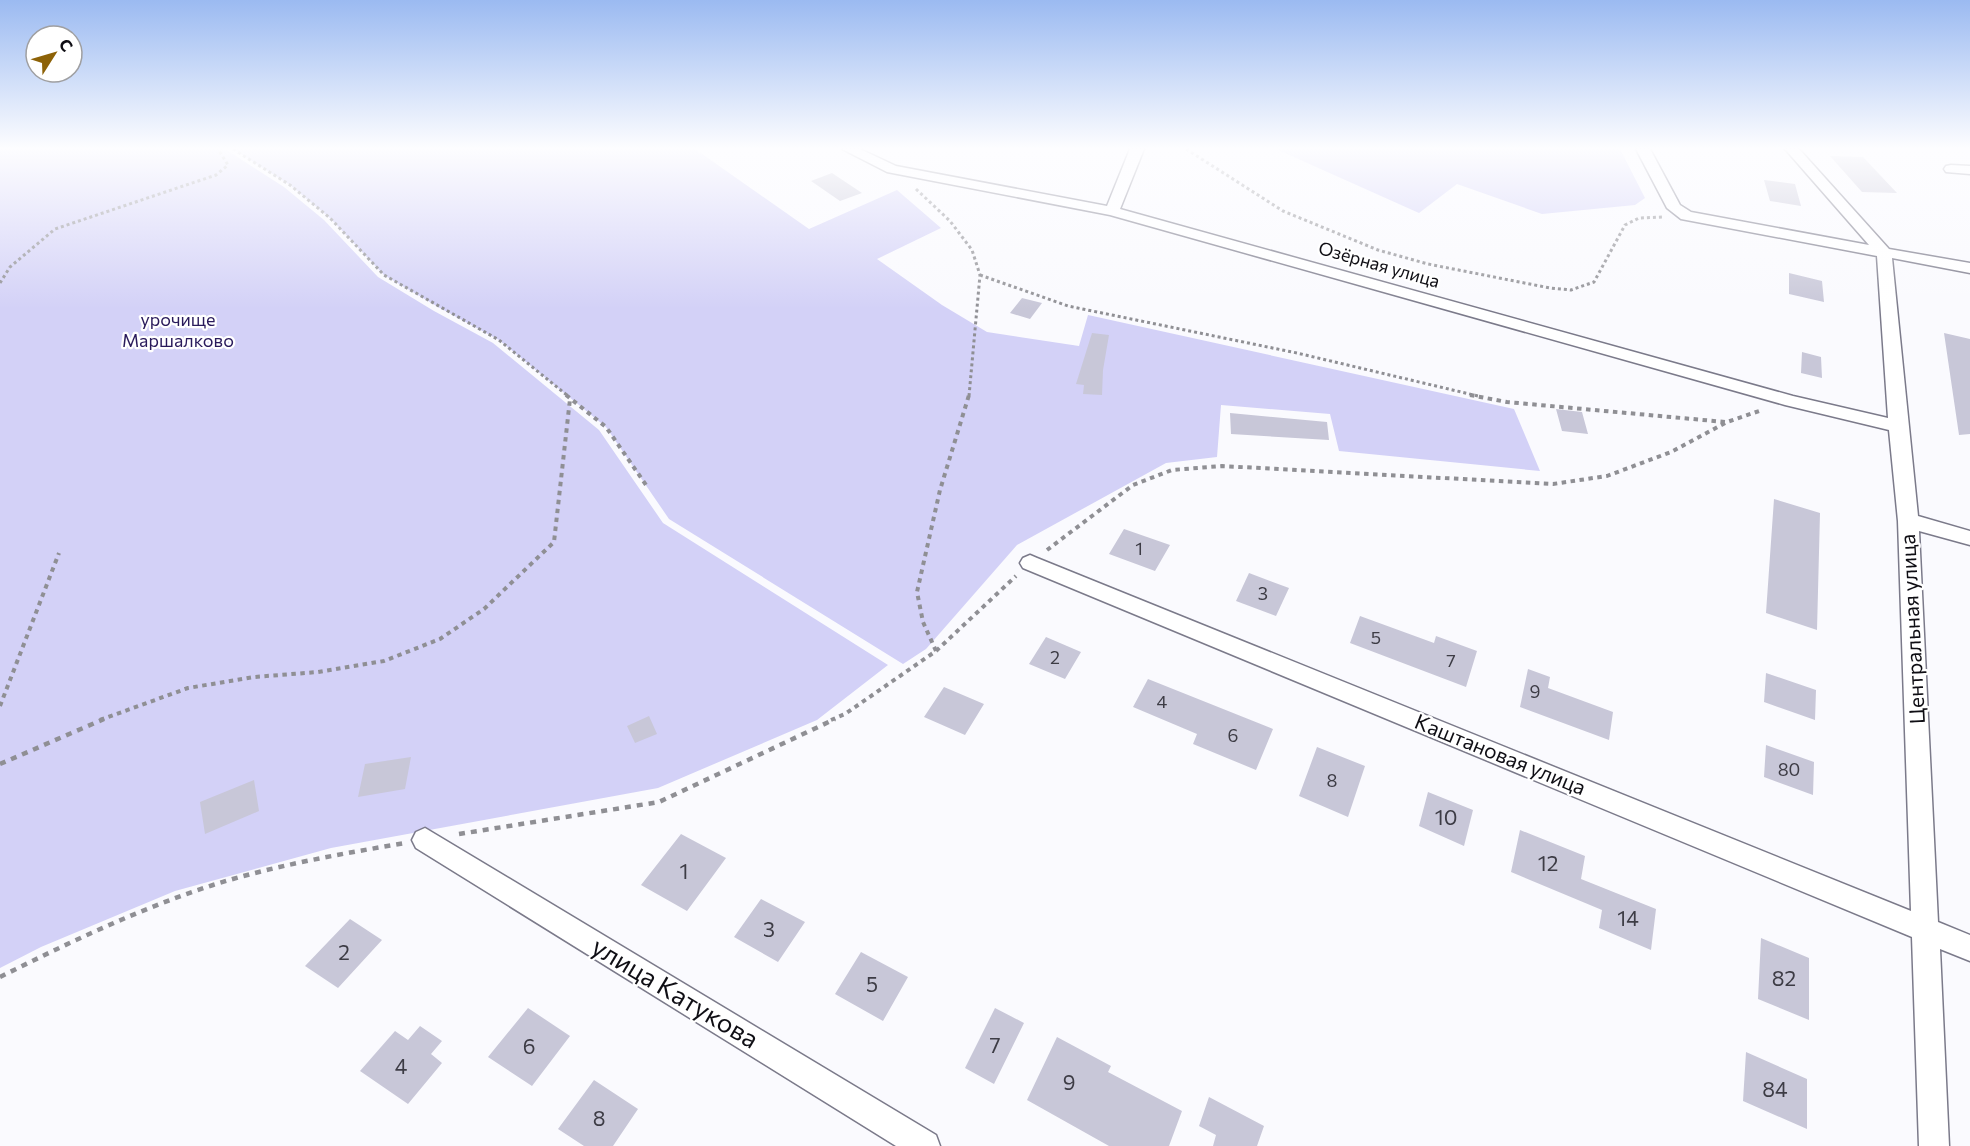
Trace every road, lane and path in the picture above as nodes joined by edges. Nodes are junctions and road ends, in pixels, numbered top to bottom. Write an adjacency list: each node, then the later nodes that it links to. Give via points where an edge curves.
1 (134, 202): 14 (path, via 55,229 10,267)
2 (311, 202): 15 (path, via 384,275 499,340)
3 (929, 202): 13 (path, via 950,221 972,250)
4 (1067, 202): 9 (street, Озёрная улица)
5 (1115, 202): 9 (street)
6 (1270, 202): 10 (path, via 1378,250 1428,264 1571,290 1594,282 1625,225 1639,218)
7 (1671, 202): 10 (street, via 1674,208)
8 (1840, 202): 11 (street)
9 (1112, 211): 16 (street, Озёрная улица)
10 (1695, 218): 11 (street)
11 (1884, 252): 12 (street); 18 (street, Центральная улица)
12 (1970, 268)
13 (980, 276): 17 (path, via 1068,306 1297,352 1507,402); 24 (path, via 969,399 939,490 917,592 923,622)
14 (0, 283)
15 (570, 399): 19 (path, via 606,427); 26 (path, via 554,542 484,609 440,639 384,661 189,688 85,726)
16 (1791, 400): 17 (path); 18 (street, Озёрная улица)
17 (1727, 422): 23 (path, via 1671,452 1607,476 1553,484 1222,466 1172,470 1133,485)
18 (1898, 426): 20 (street, Центральная улица)
19 (646, 485)
20 (1908, 521): 21 (street); 28 (street, Центральная улица)
21 (1970, 538)
22 (59, 553): 25 (path)
23 (1030, 562): 24 (path); 28 (street, Каштановая улица)
24 (936, 651): 27 (path, via 845,714 659,802)
25 (0, 706)
26 (0, 764)
27 (425, 840): 30 (path, via 327,856 247,875 72,941); 31 (street, улица Катукова)
28 (1926, 930): 29 (street, Каштановая улица); 32 (street, Центральная улица)
29 (1970, 948)
30 (0, 977)
31 (924, 1146)
32 (1934, 1146)

